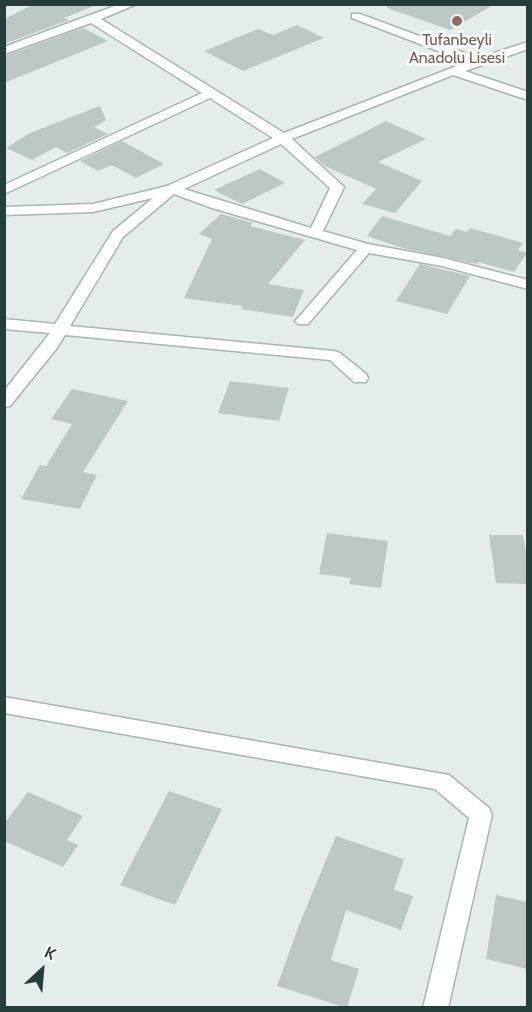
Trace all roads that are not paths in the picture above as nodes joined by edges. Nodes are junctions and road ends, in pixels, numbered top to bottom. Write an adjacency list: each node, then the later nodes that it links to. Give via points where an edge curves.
1 (132, 4): 3 (street)
2 (356, 16): 6 (street)
3 (94, 20): 5 (street); 8 (street)
4 (528, 45): 6 (street)
5 (4, 51)
6 (477, 62): 7 (street)
7 (453, 71): 9 (street); 10 (street)
8 (209, 94): 10 (street); 12 (street)
9 (528, 96)
10 (283, 138): 11 (street); 14 (street, via 337,187)
11 (172, 189): 13 (street, via 93,208); 14 (street); 19 (street, via 118,234)
12 (4, 190)
13 (4, 211)
14 (315, 233): 15 (street)
15 (366, 248): 16 (street, via 443,262); 17 (street)
16 (528, 285)
17 (303, 321)
18 (4, 324): 19 (street)
19 (60, 329): 20 (street, via 334,356); 21 (street)
20 (360, 378)
21 (4, 402)
22 (4, 705): 23 (street, via 441,782 481,815)
23 (435, 1008)

